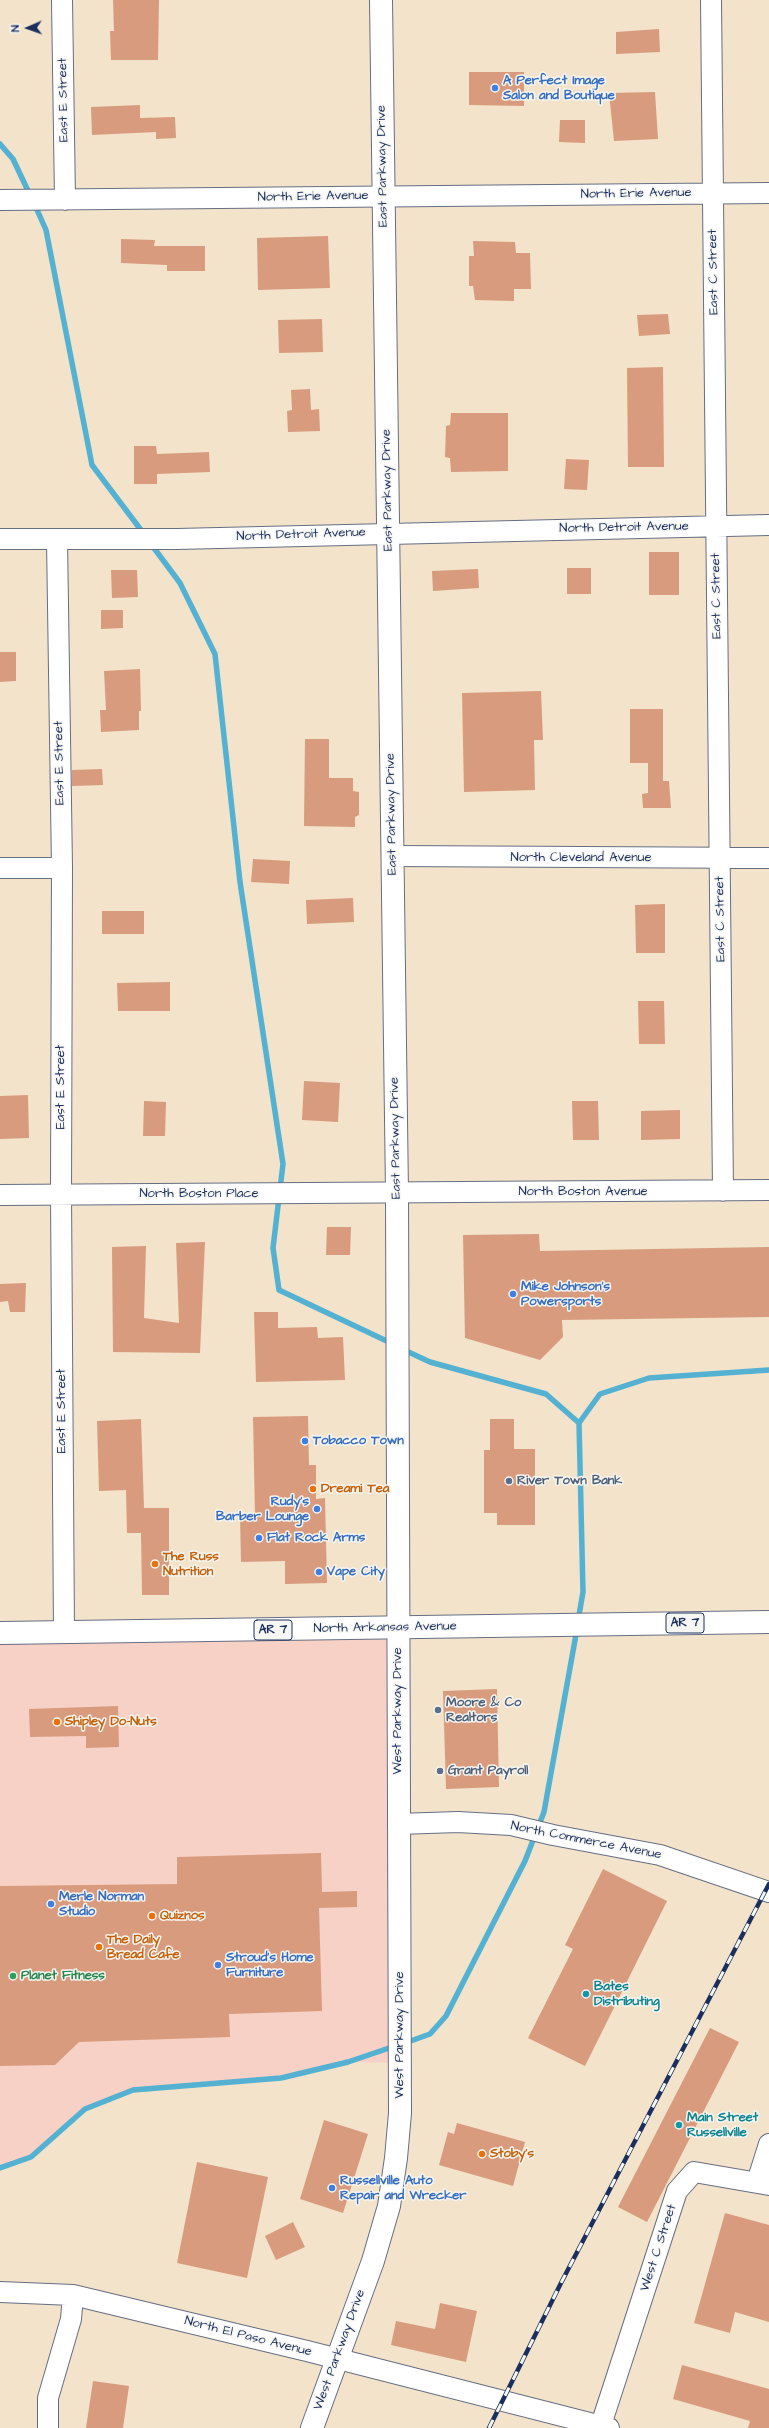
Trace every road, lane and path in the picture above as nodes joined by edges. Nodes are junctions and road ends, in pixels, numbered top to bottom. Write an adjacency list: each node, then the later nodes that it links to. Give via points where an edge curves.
1 (62, 0): 8 (street, East E Street)
2 (381, 0): 6 (main road, East Parkway Drive)
3 (711, 0): 4 (street, East C Street)
4 (713, 193): 5 (street, North Erie Avenue); 6 (street, North Erie Avenue); 9 (street, East C Street)
5 (769, 193)
6 (383, 196): 8 (street, North Erie Avenue); 11 (main road, East Parkway Drive)
7 (7, 200): 8 (street, North Erie Avenue)
8 (59, 200)
9 (716, 526): 10 (street, North Detroit Avenue); 11 (street, North Detroit Avenue); 16 (street, East C Street)
10 (769, 526)
11 (389, 533): 13 (street, North Detroit Avenue); 14 (main road, East Parkway Drive)
12 (0, 539): 13 (street, North Detroit Avenue)
13 (57, 540): 18 (street, East E Street)
14 (393, 856): 16 (street, North Cleveland Avenue); 21 (main road, East Parkway Drive)
15 (769, 858): 16 (street, North Cleveland Avenue)
16 (720, 859): 20 (street, East C Street)
17 (0, 868): 18 (street)
18 (62, 868): 22 (street, East E Street)
19 (769, 1190): 20 (street, North Boston Avenue)
20 (723, 1191): 21 (street, North Boston Avenue)
21 (397, 1193): 22 (street, North Boston Place); 25 (main road, East Parkway Drive)
22 (61, 1194): 23 (street, North Boston Place); 27 (street, East E Street)
23 (0, 1196)
24 (769, 1622): 25 (main road, North Arkansas Avenue / AR 7)
25 (397, 1628): 27 (main road, North Arkansas Avenue / AR 7); 28 (main road, West Parkway Drive)
26 (0, 1633): 27 (main road, North Arkansas Avenue / AR 7)
27 (64, 1633)
28 (398, 1824): 29 (street, North Commerce Avenue, via 458,1822 511,1825 660,1855); 34 (main road, West Parkway Drive, via 399,2121 389,2206 373,2261)
29 (769, 1892)
30 (769, 2144): 31 (street, West C Street)
31 (763, 2184): 35 (street, West C Street, via 694,2172 677,2191)
32 (0, 2292): 33 (street, North El Paso Avenue)
33 (73, 2295): 34 (street, North El Paso Avenue, via 308,2351); 36 (street, via 71,2319 48,2398)
34 (336, 2360): 35 (street, North El Paso Avenue); 37 (main road, West Parkway Drive)
35 (603, 2427)
36 (48, 2428)
37 (312, 2428)

